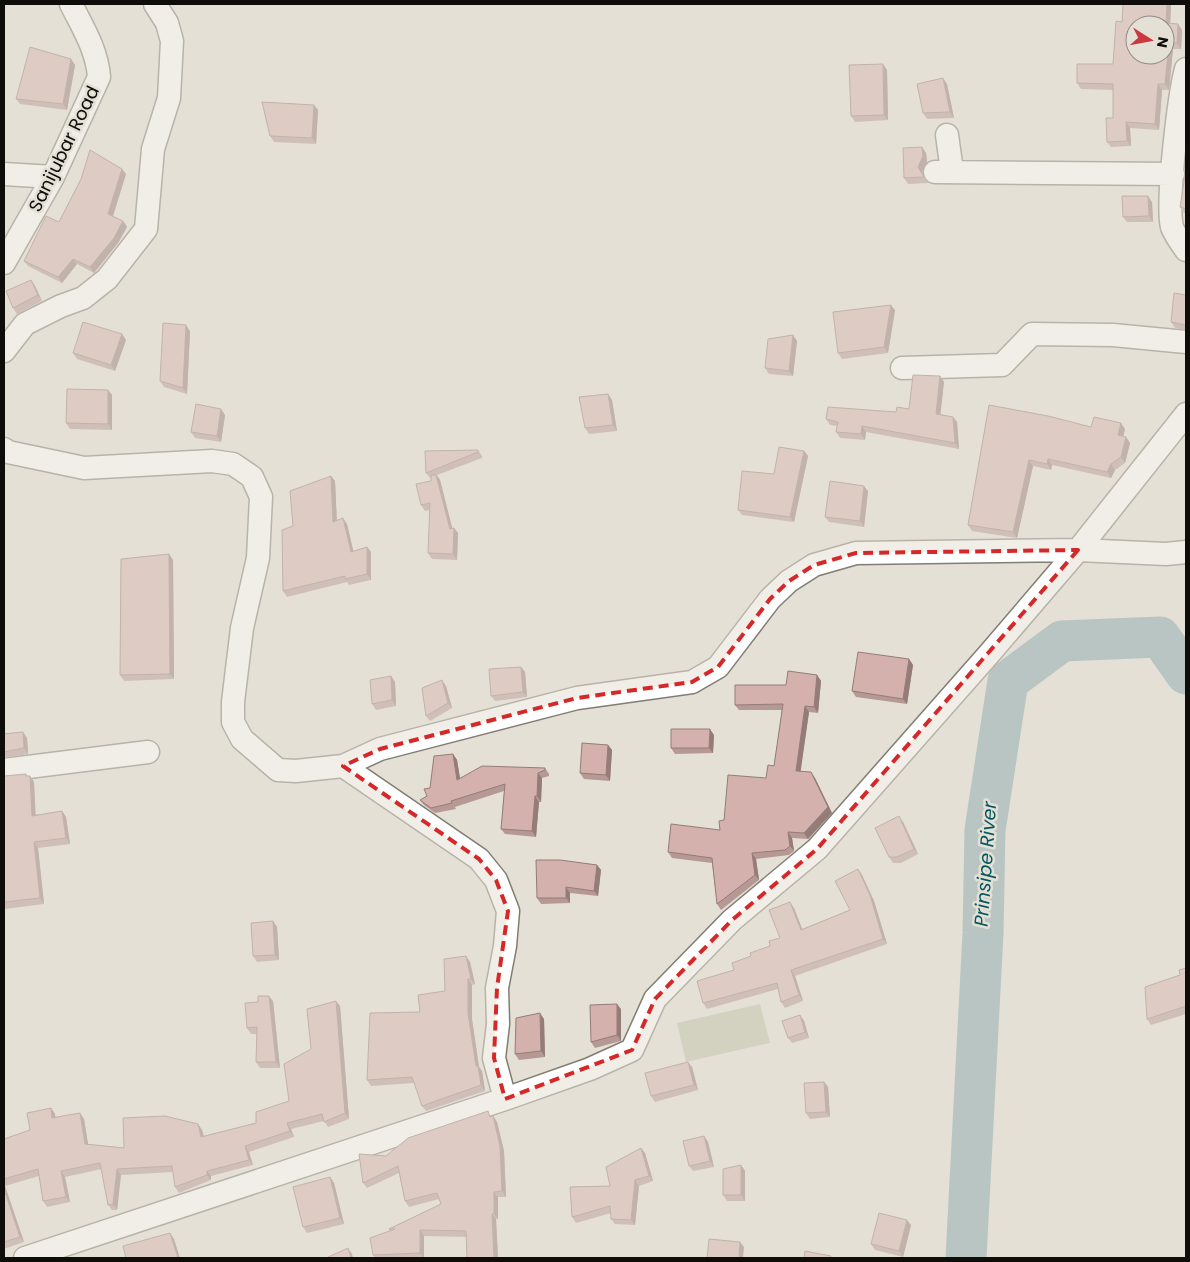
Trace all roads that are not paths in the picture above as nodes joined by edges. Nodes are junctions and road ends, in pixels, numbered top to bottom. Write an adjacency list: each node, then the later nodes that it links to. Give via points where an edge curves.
1 (71, 4): 7 (street, Sanijubar Road, via 98,61 99,77)
2 (155, 4): 11 (street, via 167,24 172,42 169,98 154,149 146,229 107,279 83,298 25,324)
3 (1186, 69): 6 (street)
4 (947, 135): 6 (street, via 944,171)
5 (4, 174): 7 (street)
6 (1172, 174): 8 (street, via 1170,211 1173,227)
7 (53, 178): 9 (street, Sanijubar Road)
8 (1186, 250)
9 (4, 263)
10 (1186, 342): 12 (street, via 1032,334 1002,365)
11 (4, 351)
12 (902, 368)
13 (1186, 414): 15 (street)
14 (4, 449): 18 (street, via 84,468 212,461 233,464 252,477 261,497 258,558 242,628 233,722 242,739 278,770)
15 (1078, 550): 16 (street); 18 (street, via 848,555 814,565 790,581 770,598 718,667 692,682 577,698 380,749); 20 (street, via 817,849 732,920 655,999 632,1050 590,1069)
16 (1186, 552)
17 (148, 752): 19 (street)
18 (343, 766): 20 (street, via 479,859 496,880 508,911 506,946 497,988 498,1024 494,1058)
19 (4, 770)
20 (505, 1099): 21 (street)
21 (24, 1258)

